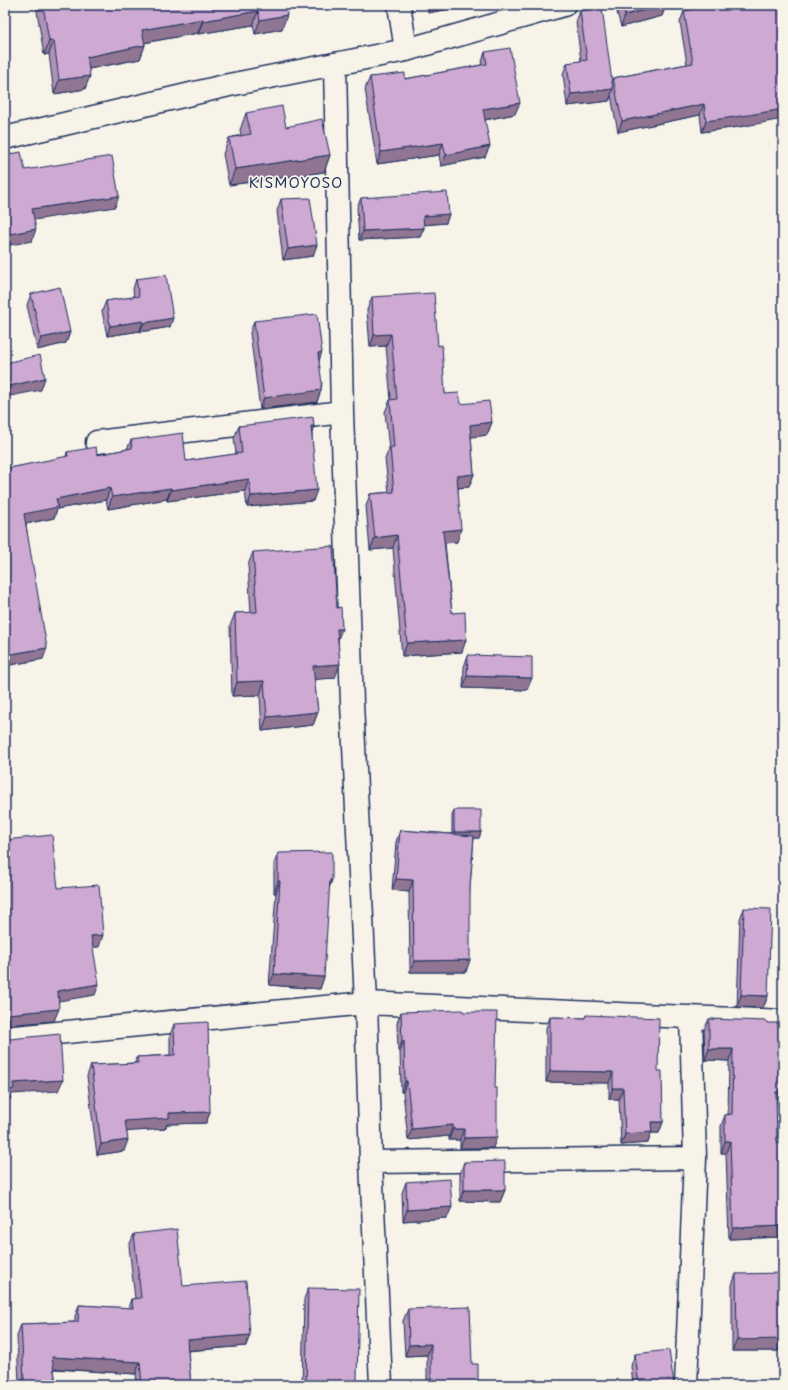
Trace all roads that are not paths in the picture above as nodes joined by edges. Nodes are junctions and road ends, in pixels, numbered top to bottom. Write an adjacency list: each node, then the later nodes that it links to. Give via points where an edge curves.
1 (399, 5): 3 (street)
2 (564, 5): 3 (street)
3 (406, 50): 4 (street)
4 (335, 64): 5 (street, via 229,85); 6 (street)
5 (5, 138)
6 (342, 412): 7 (street); 8 (street)
7 (97, 442)
8 (366, 1003): 9 (street); 11 (street); 13 (street)
9 (691, 1017): 10 (street); 12 (street)
10 (783, 1021)
11 (5, 1038)
12 (695, 1158): 13 (street); 15 (street)
13 (371, 1162): 14 (street)
14 (381, 1385)
15 (686, 1385)

